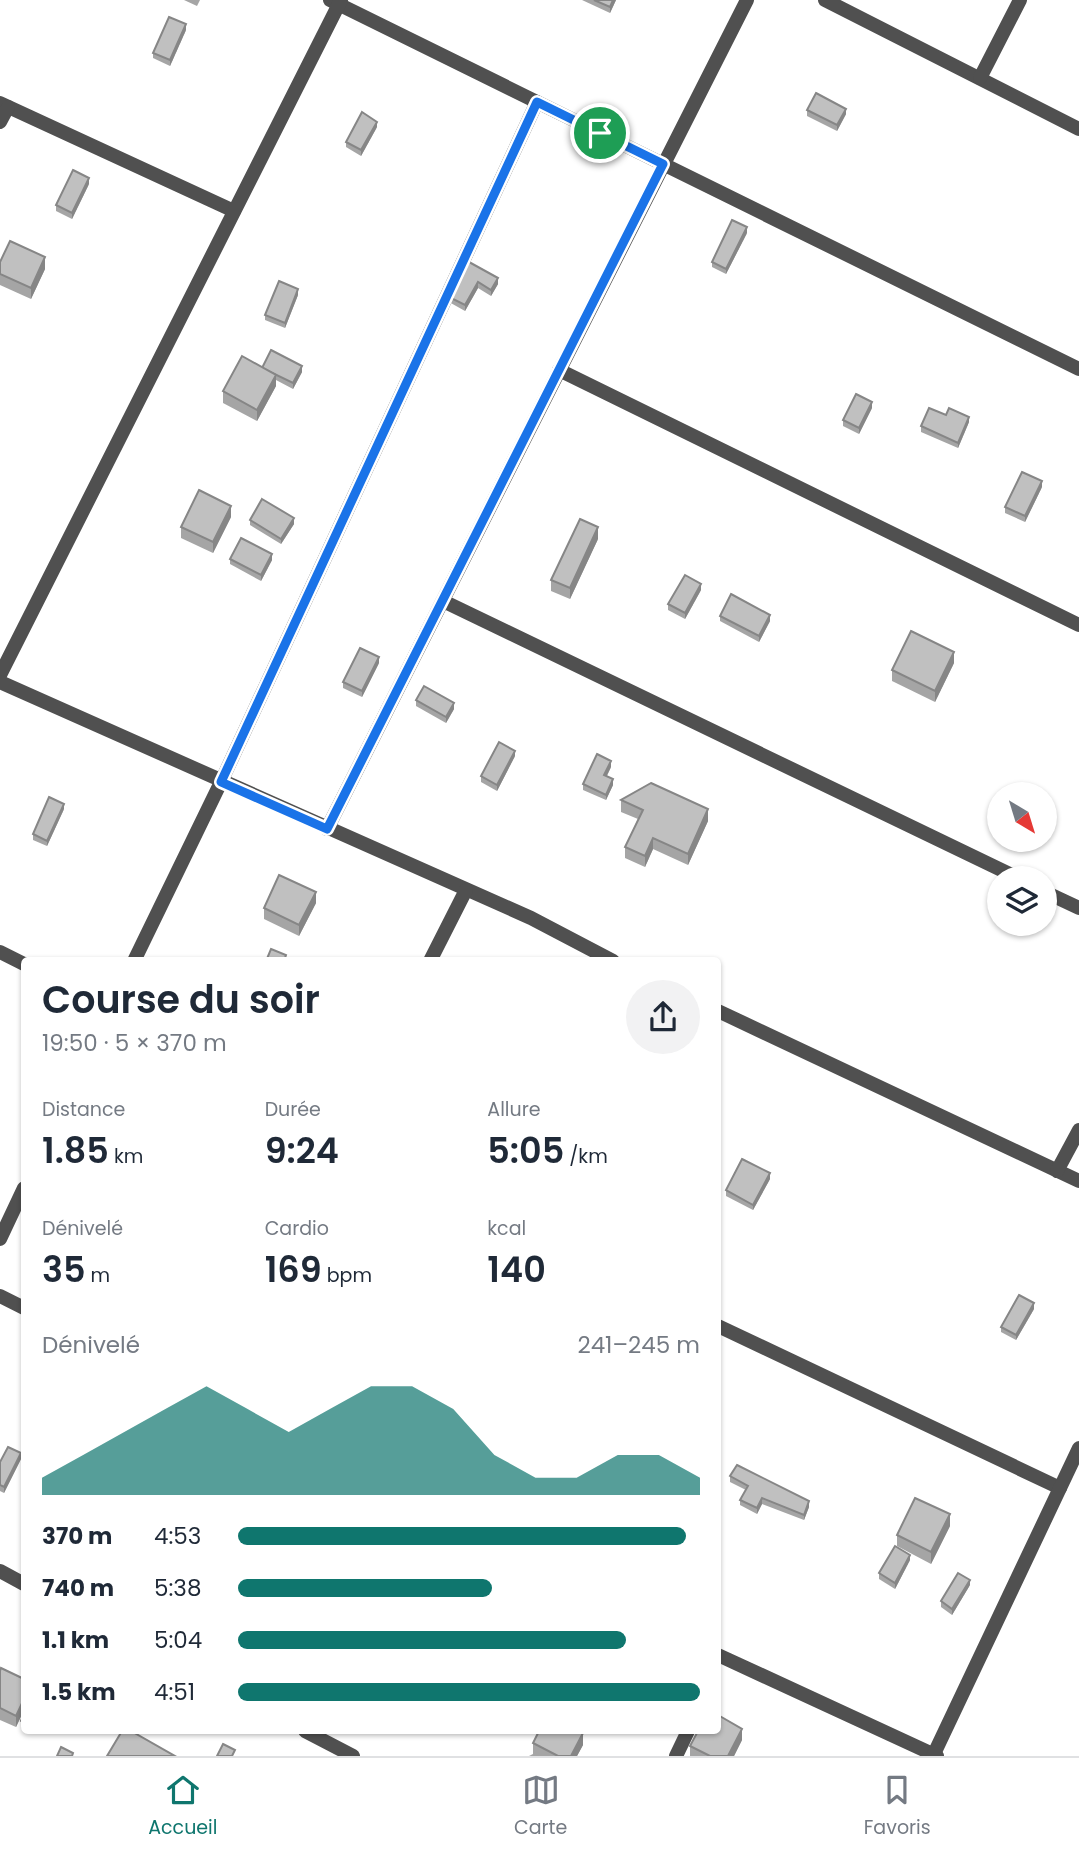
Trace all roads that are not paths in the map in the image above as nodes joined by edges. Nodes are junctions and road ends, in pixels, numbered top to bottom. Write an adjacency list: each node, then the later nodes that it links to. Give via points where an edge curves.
1 (747, 0): 10 (street)
2 (825, 0): 5 (street)
3 (1020, 0): 5 (street)
4 (336, 1): 6 (street); 11 (street)
5 (980, 78): 9 (street)
6 (537, 102): 10 (street); 18 (street)
7 (4, 105): 8 (street); 11 (street)
8 (0, 122)
9 (1079, 129)
10 (663, 164): 12 (street); 13 (street)
11 (234, 211): 16 (street)
12 (1079, 369)
13 (559, 370): 14 (street); 15 (street)
14 (443, 601): 19 (street); 20 (street)
15 (1079, 625)
16 (0, 675)
17 (0, 682): 18 (street)
18 (221, 782): 19 (street); 25 (street)
19 (327, 829): 21 (street)
20 (993, 866)
21 (467, 890): 26 (street); 27 (street)
22 (1057, 898): 23 (street)
23 (1079, 908)
24 (0, 952): 28 (street)
25 (136, 957)
26 (432, 957)
27 (605, 957)
28 (21, 962)
29 (721, 1012): 31 (street)
30 (1079, 1130): 31 (street)
31 (1057, 1171): 32 (street)
32 (1079, 1181)
33 (21, 1194): 34 (street)
34 (0, 1239)
35 (0, 1296): 36 (street)
36 (21, 1306)
37 (721, 1327): 39 (street)
38 (1079, 1448): 39 (street)
39 (1060, 1488): 45 (street)
40 (0, 1571): 41 (street)
41 (21, 1582)
42 (721, 1662): 45 (street)
43 (311, 1734): 46 (street)
44 (687, 1734): 47 (street)
45 (934, 1755)
46 (353, 1756)
47 (676, 1756)

